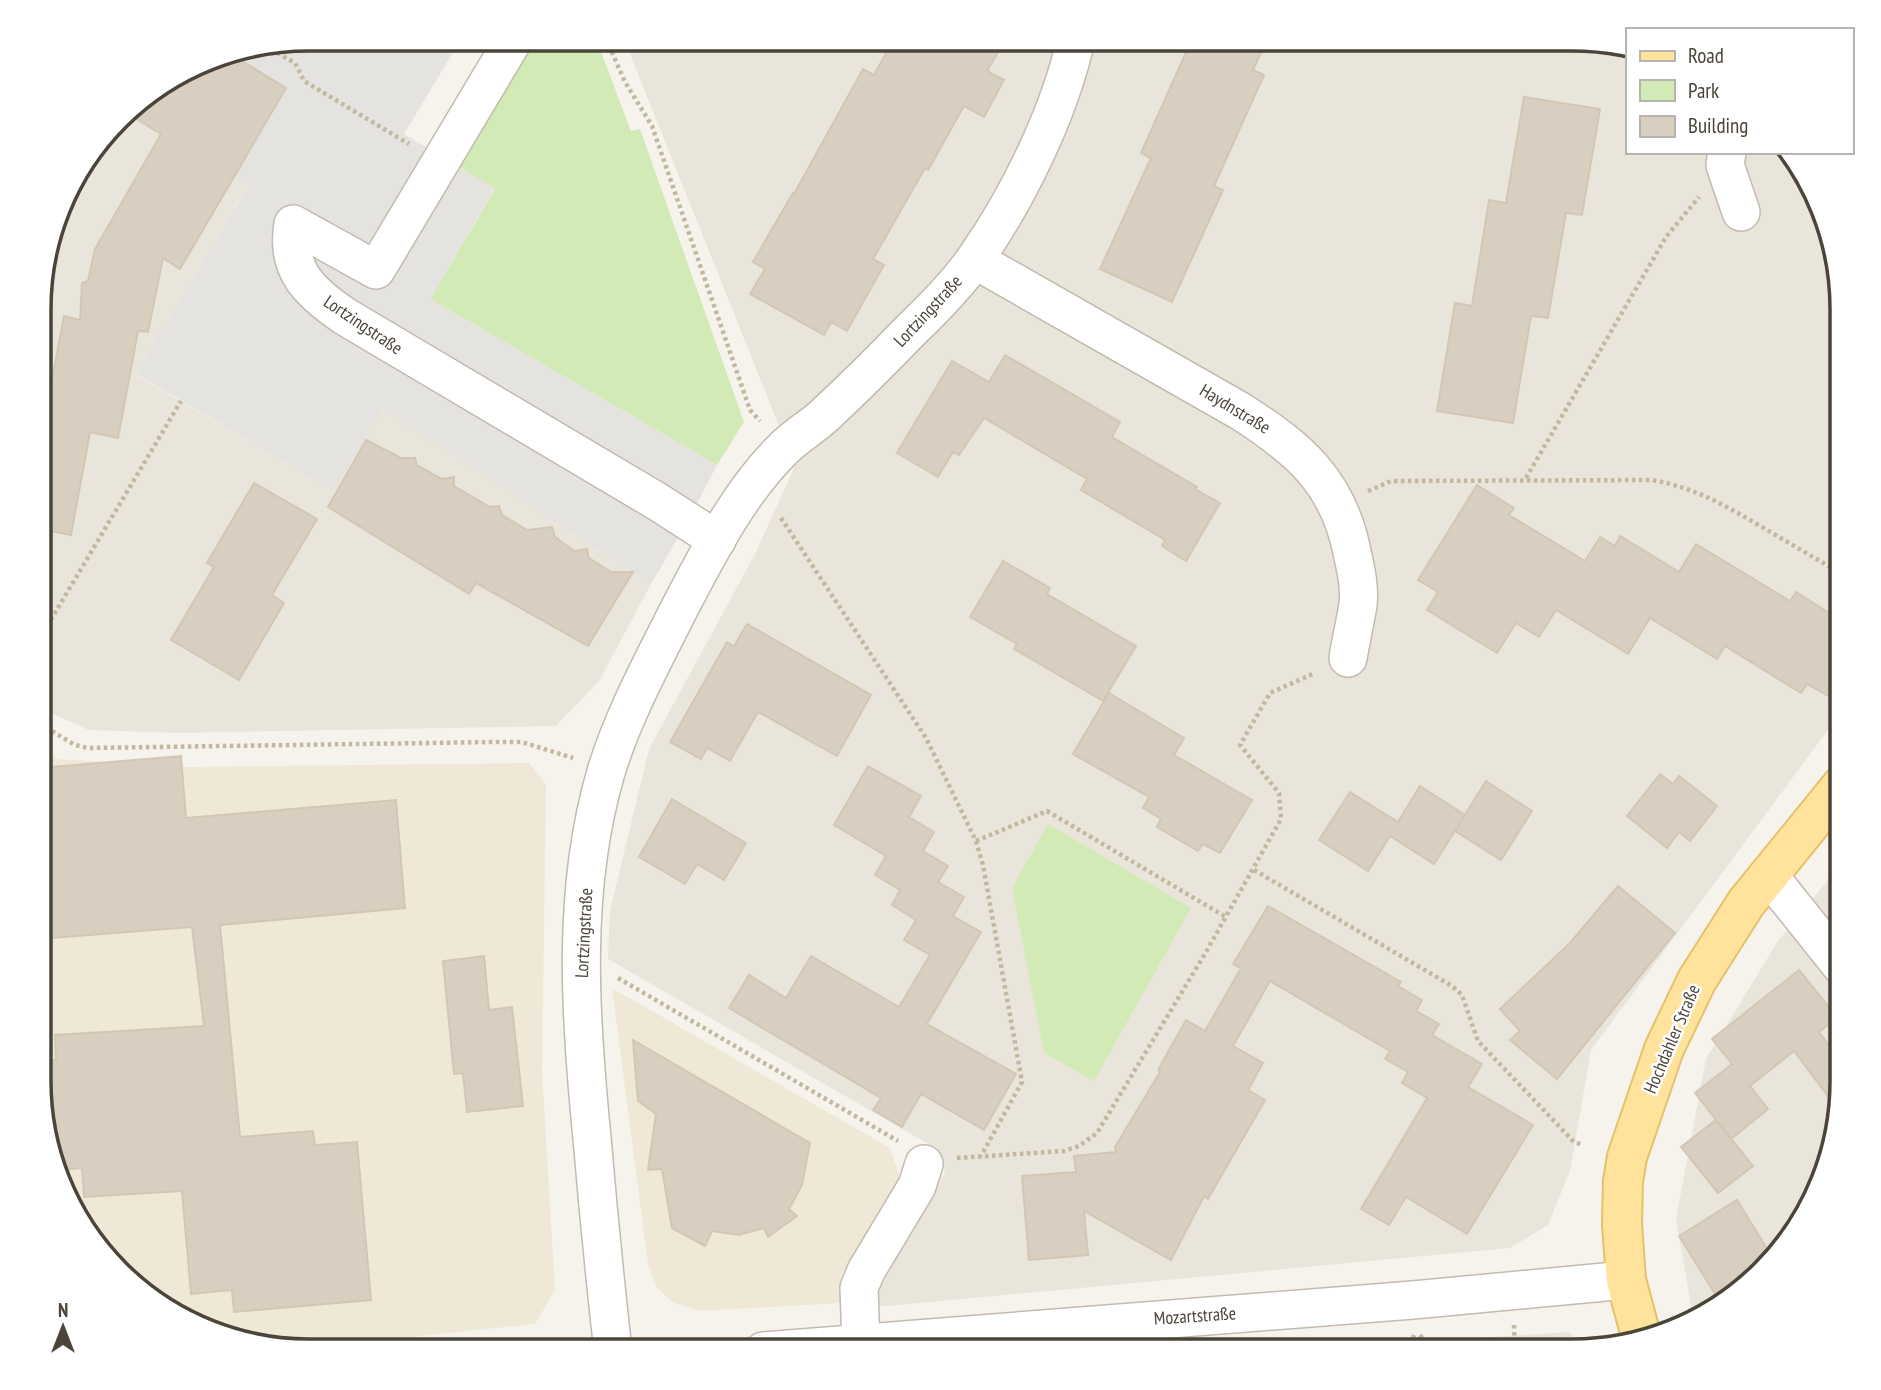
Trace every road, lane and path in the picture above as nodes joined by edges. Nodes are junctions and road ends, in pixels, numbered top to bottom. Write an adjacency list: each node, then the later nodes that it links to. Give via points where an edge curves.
1 (507, 51): 15 (street, Lortzingstraße, via 376,270 293,224 290,242 298,273 346,317)
2 (611, 51): 11 (path, via 652,125 750,410)
3 (1073, 51): 9 (street, Lortzingstraße, via 1047,126 1008,206)
4 (277, 53): 5 (path, via 295,63 304,81)
5 (413, 146)
6 (1727, 154): 7 (street, via 1725,165)
7 (1741, 212)
8 (1666, 237): 12 (path)
9 (975, 260): 11 (street, Lortzingstraße, via 890,353); 18 (street, Haydnstraße, via 1240,411 1280,437 1316,471 1348,533 1358,579)
10 (181, 401): 17 (path)
11 (782, 449): 15 (street, Lortzingstraße)
12 (1525, 479): 13 (path); 16 (path, via 1676,484 1698,491)
13 (1391, 481)
14 (781, 518): 23 (path, via 926,738)
15 (717, 540): 36 (street, Lortzingstraße, via 653,660 611,761 592,834 583,907 580,995)
16 (1830, 567)
17 (51, 620)
18 (1348, 658)
19 (1278, 689): 24 (path, via 1270,693 1240,745 1279,793 1281,819)
20 (51, 731): 21 (path, via 89,748 522,742)
21 (558, 752)
22 (1830, 800): 25 (main road, Hochdahler Straße)
23 (976, 841): 26 (path, via 1047,811); 30 (path, via 1022,1082)
24 (1254, 870): 26 (path); 29 (path, via 1452,986 1462,995 1478,1041 1574,1142)
25 (1770, 877): 27 (street); 32 (main road, Hochdahler Straße, via 1746,903 1696,980 1664,1049 1623,1181)
26 (1226, 917): 30 (path, via 1097,1133 1064,1151)
27 (1830, 952)
28 (615, 977): 31 (path, via 897,1140)
29 (1583, 1144)
30 (981, 1157): 31 (path)
31 (924, 1164): 37 (street, via 917,1186 859,1288)
32 (1626, 1280): 35 (main road, Hochdahler Straße); 38 (street, Mozartstraße)
33 (1514, 1324): 40 (path)
34 (1415, 1329): 39 (path)
35 (1639, 1330)
36 (612, 1339)
37 (861, 1339)
38 (912, 1339)
39 (1422, 1339)
40 (1515, 1339)

